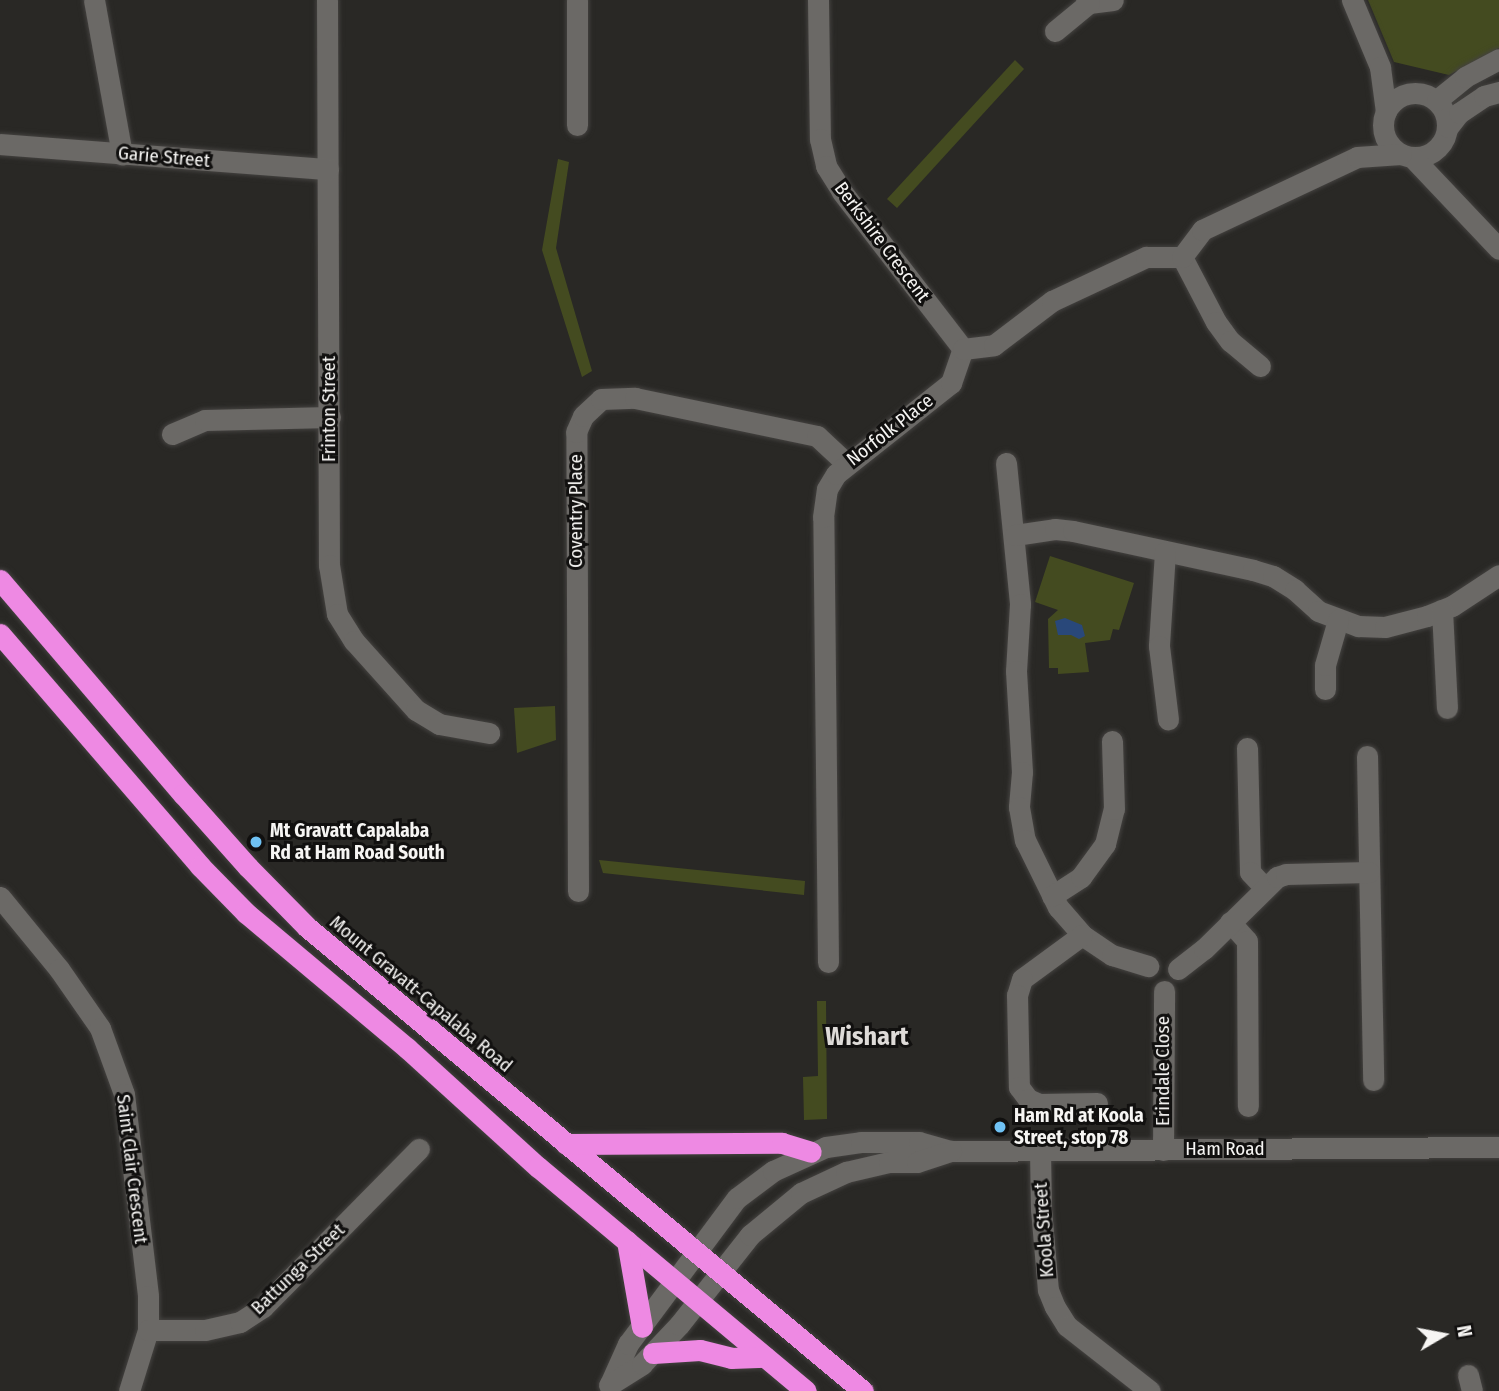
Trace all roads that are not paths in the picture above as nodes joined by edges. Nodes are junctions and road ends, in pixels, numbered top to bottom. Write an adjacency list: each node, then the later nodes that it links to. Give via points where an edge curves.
1 (94, 0): 18 (street)
2 (327, 0): 21 (street, Frinton Street)
3 (577, 0): 15 (street)
4 (818, 0): 25 (street, Berkshire Crescent, via 820,139 826,166)
5 (1113, 0): 7 (street)
6 (1352, 0): 10 (street)
7 (1088, 2): 8 (street)
8 (1055, 30)
9 (1499, 59): 13 (street, via 1465,77)
10 (1380, 66): 12 (street); 14 (street)
11 (1499, 92): 16 (street, via 1459,113)
12 (1413, 93): 13 (street); 14 (street, via 1396,99)
13 (1437, 100): 16 (street, via 1447,117)
14 (1384, 119): 19 (street, via 1389,143); 20 (street)
15 (577, 125)
16 (1444, 136): 19 (street, via 1433,153); 22 (street)
17 (0, 144): 18 (street, Garie Street)
18 (122, 154): 21 (street, Garie Street)
19 (1407, 156): 20 (street); 22 (street)
20 (1357, 157): 24 (street, via 1202,230)
21 (328, 169): 27 (street, Frinton Street)
22 (1445, 188): 23 (street)
23 (1499, 249)
24 (1182, 257): 25 (street, via 1146,257 1052,301 994,345); 26 (street, via 1216,322 1230,341)
25 (963, 349): 29 (street, Norfolk Place, via 951,383)
26 (1260, 366)
27 (330, 417): 28 (street, via 205,420); 41 (street, Frinton Street, via 330,565 337,614 354,641 416,710 439,724)
28 (172, 434)
29 (846, 463): 47 (street, Coventry Place, via 817,436 635,398 601,399 583,416 576,432); 52 (street, Norfolk Place, via 827,489 824,517)
30 (1006, 463): 31 (street)
31 (1015, 535): 32 (street, via 1073,531); 48 (street, via 1020,604 1018,807 1025,840)
32 (1165, 552): 36 (street, via 1273,576 1318,611); 40 (street, via 1159,646)
33 (1499, 575): 35 (street)
34 (0, 580): 59 (highway, Mount Gravatt-Capalaba Road, via 277,898)
35 (1442, 610): 36 (street, via 1385,627); 39 (street)
36 (1338, 620): 38 (street, via 1325,665)
37 (0, 634): 66 (highway, via 237,904)
38 (1325, 689)
39 (1447, 708)
40 (1168, 719)
41 (489, 733)
42 (1112, 741): 48 (street, via 1114,809 1105,844 1082,877)
43 (1247, 748): 46 (street, via 1250,872)
44 (1367, 756): 45 (street)
45 (1369, 872): 46 (street, via 1286,874); 56 (street)
46 (1264, 887): 50 (street)
47 (578, 891)
48 (1052, 896): 51 (street)
49 (0, 897): 72 (street, Saint Clair Crescent, via 100,1028 124,1094 148,1296)
50 (1230, 922): 54 (street); 58 (street, via 1247,941)
51 (1082, 935): 53 (street, via 1112,954); 57 (street, via 1022,979 1017,995 1019,1087 1039,1104)
52 (828, 962)
53 (1148, 966)
54 (1178, 969)
55 (1164, 991): 62 (street, Erindale Close)
56 (1373, 1080)
57 (1097, 1103)
58 (1248, 1106)
59 (566, 1144): 65 (highway, via 782,1143); 67 (highway, Mount Gravatt-Capalaba Road)
60 (1499, 1147): 62 (street, Ham Road)
61 (419, 1149): 72 (street, Battunga Street, via 263,1307 240,1322 205,1330)
62 (1163, 1150): 64 (street, Ham Road)
63 (951, 1151): 64 (street, Ham Road); 65 (street, Ham Road, via 919,1142 861,1142); 68 (street, Ham Road, via 917,1161 869,1165 814,1185 766,1219)
64 (1040, 1151): 79 (street, Koola Street, via 1048,1290 1055,1307 1067,1326)
65 (811, 1152): 67 (street, Ham Road, via 756,1182 737,1198)
66 (627, 1241): 69 (highway); 71 (highway)
67 (696, 1254): 68 (highway, Mount Gravatt-Capalaba Road); 69 (street, Ham Road)
68 (720, 1273): 70 (street, Ham Road); 78 (highway, Mount Gravatt-Capalaba Road)
69 (677, 1281): 70 (highway); 71 (street, Ham Road)
70 (699, 1300): 73 (street, Ham Road); 74 (highway)
71 (642, 1327): 75 (street, Ham Road)
72 (148, 1331): 76 (street, Saint Clair Crescent)
73 (653, 1353): 74 (highway, via 700,1350 731,1358); 75 (street, Ham Road)
74 (765, 1357): 77 (highway)
75 (606, 1387)
76 (129, 1391)
77 (806, 1391)
78 (863, 1391)
79 (1150, 1391)

